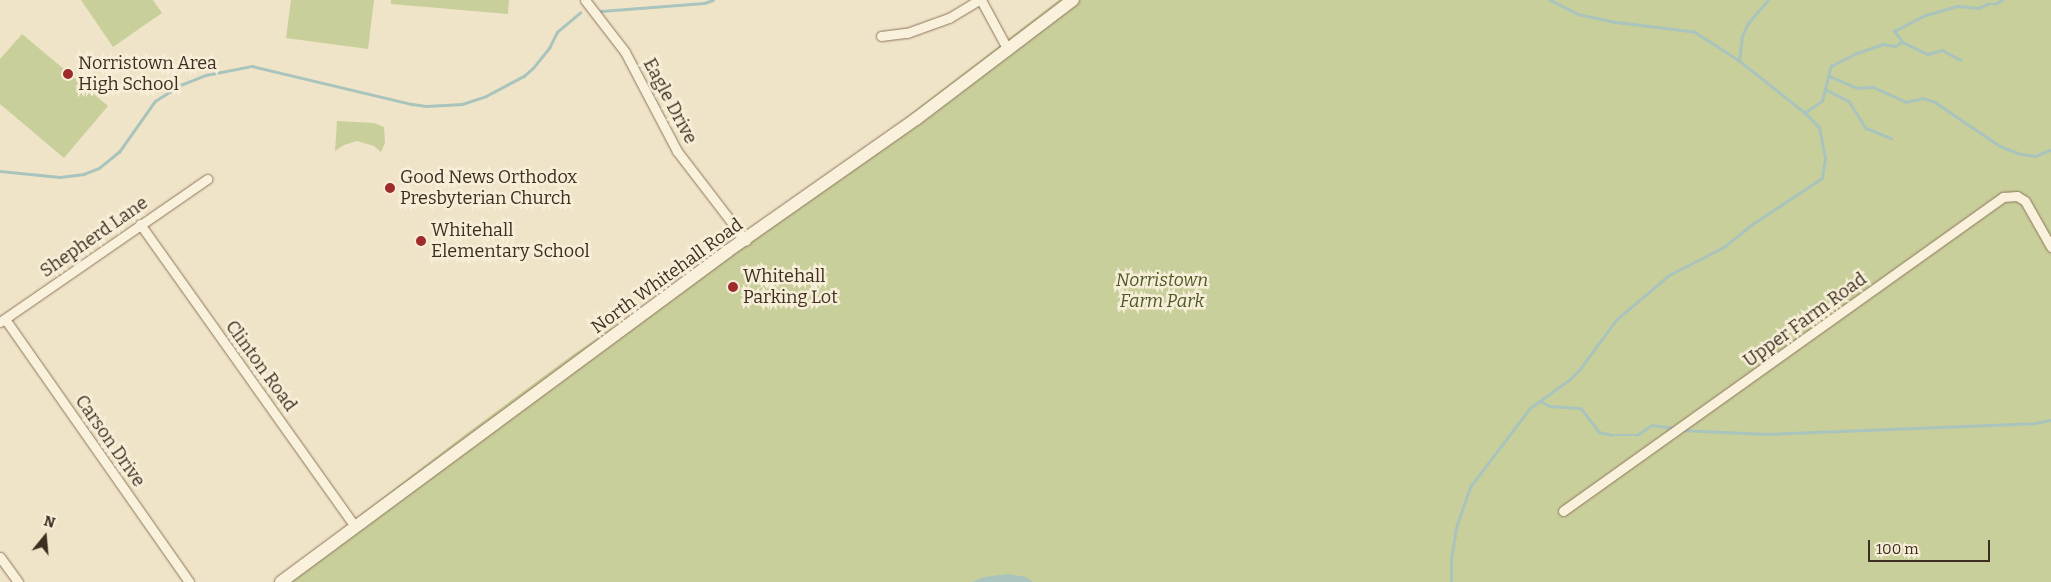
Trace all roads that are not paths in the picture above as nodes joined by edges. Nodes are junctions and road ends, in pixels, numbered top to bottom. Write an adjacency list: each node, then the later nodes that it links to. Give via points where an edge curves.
1 (585, 0): 8 (street, Eagle Drive, via 625,52 677,151)
2 (980, 0): 4 (street, via 949,18 907,33); 5 (street)
3 (1074, 0): 5 (main road, North Whitehall Road)
4 (881, 36)
5 (1008, 50): 8 (main road, North Whitehall Road)
6 (207, 179): 7 (street, Shepherd Lane)
7 (140, 224): 10 (street, Shepherd Lane); 12 (street, Clinton Road)
8 (746, 240): 12 (main road, North Whitehall Road)
9 (2051, 247): 11 (street, Upper Farm Road, via 2025,201 2016,196 2002,198)
10 (2, 321): 15 (street, Carson Drive)
11 (1563, 512)
12 (356, 526): 16 (main road, North Whitehall Road)
13 (0, 557): 14 (street)
14 (18, 582)
15 (189, 582)
16 (281, 582)

